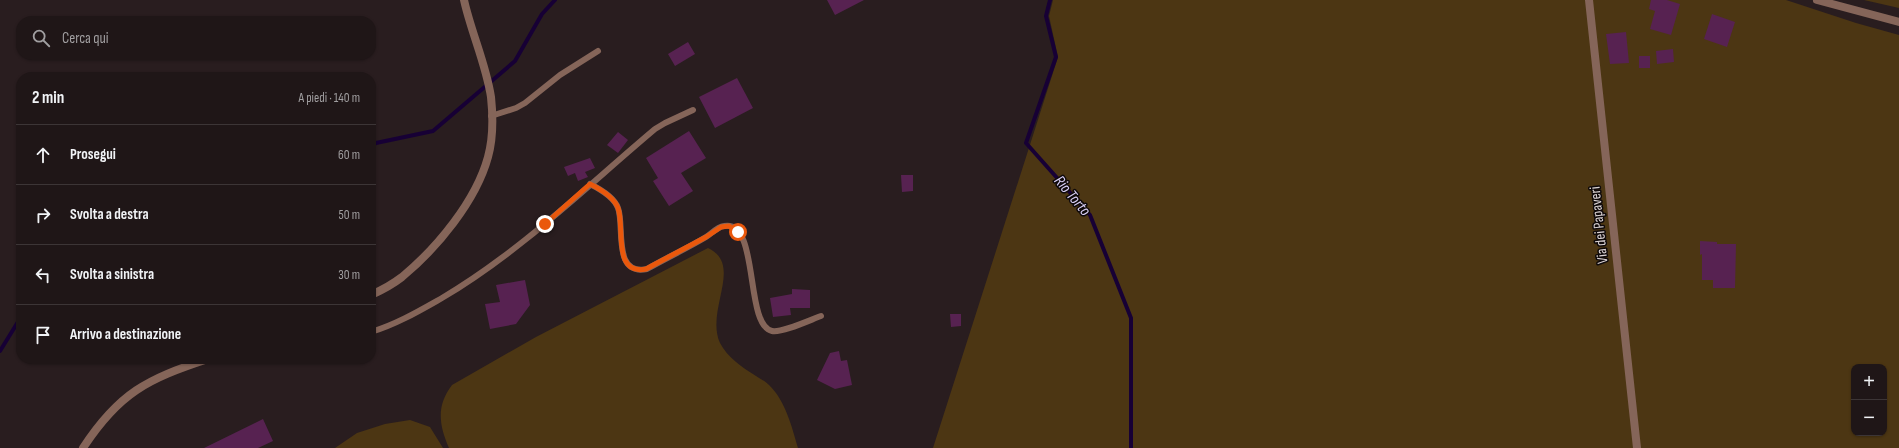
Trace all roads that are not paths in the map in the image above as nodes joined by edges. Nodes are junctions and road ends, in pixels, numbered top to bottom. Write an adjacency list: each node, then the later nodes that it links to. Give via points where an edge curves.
1 (464, 0): 7 (street, via 491,97)
2 (1590, 0): 14 (street, Via dei Papaveri)
3 (1817, 0): 4 (street)
4 (1899, 22)
5 (598, 51): 7 (lane, via 560,75 525,103)
6 (693, 110): 8 (lane, via 655,129)
7 (491, 116): 9 (street, via 492,137 488,159 469,199 444,234 416,265)
8 (590, 184): 10 (lane, via 610,198 618,208 623,254 632,267 646,269 721,227 729,226 738,232 746,246 758,312 766,328 778,331); 11 (lane, via 545,224 478,275 414,314)
9 (376, 293)
10 (821, 316)
11 (376, 330)
12 (193, 364): 13 (street, via 167,373 120,402)
13 (82, 448)
14 (1637, 448)

